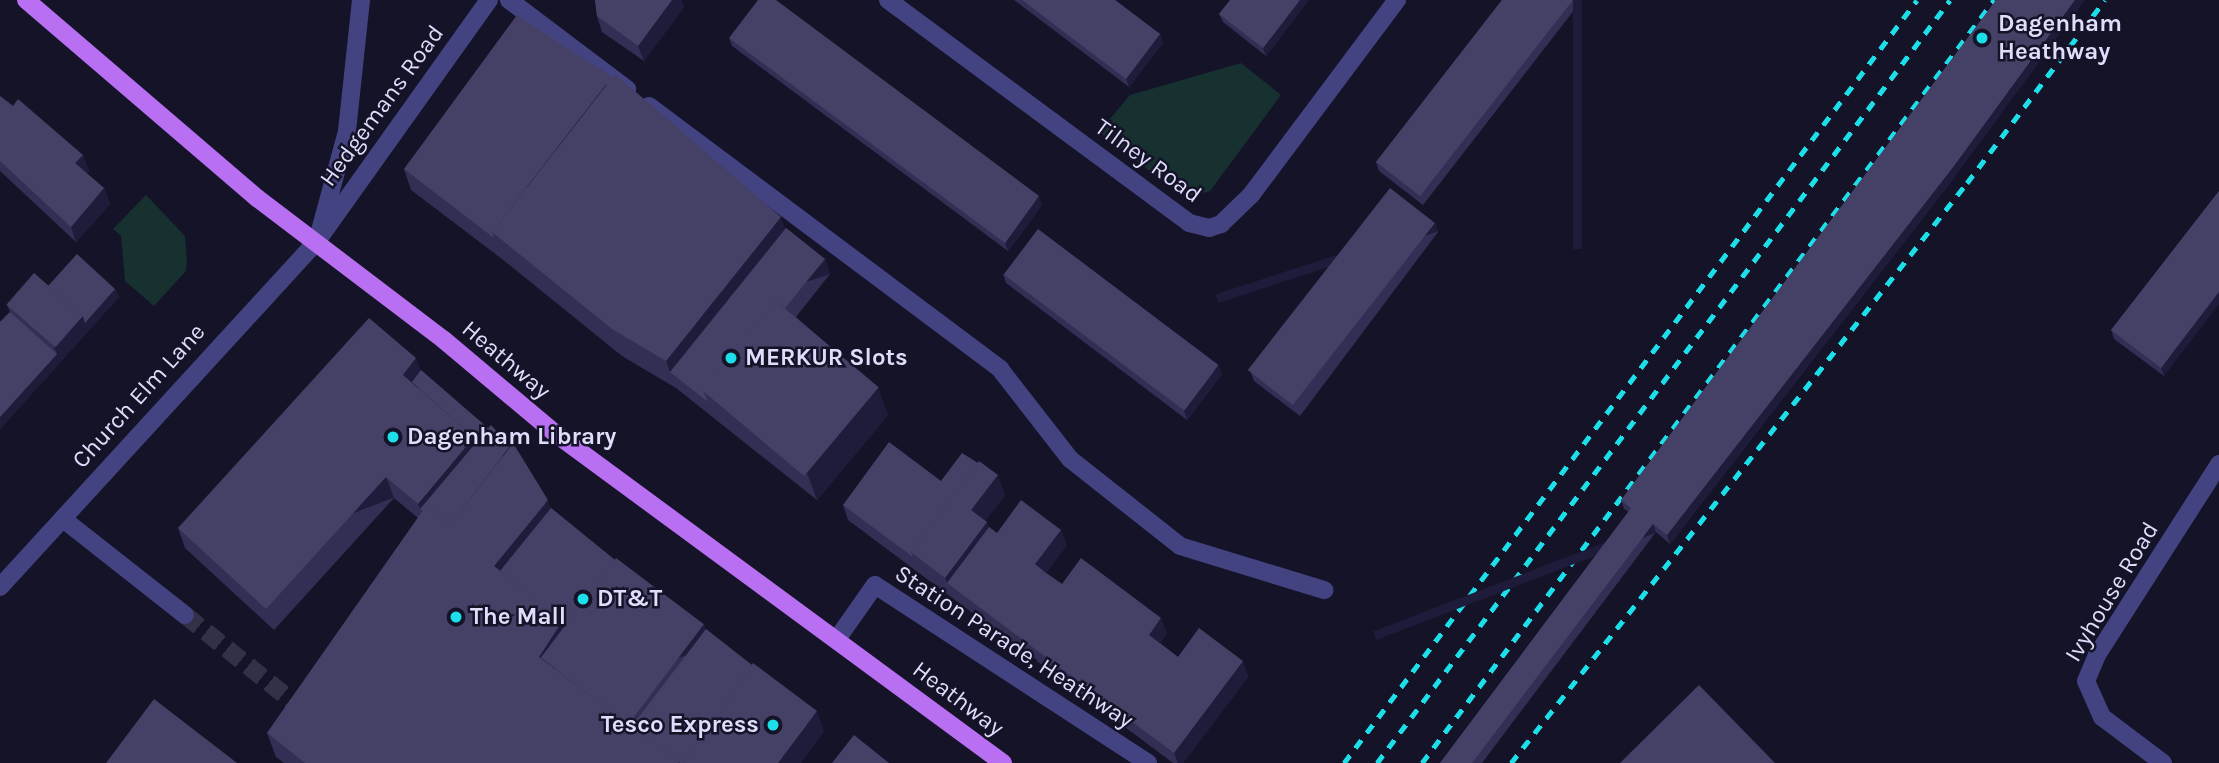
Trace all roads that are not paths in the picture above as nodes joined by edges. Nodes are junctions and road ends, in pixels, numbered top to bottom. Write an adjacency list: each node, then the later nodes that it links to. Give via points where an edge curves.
1 (26, 0): 7 (main road, Heathway, via 257,198)
2 (361, 0): 7 (street, via 347,131)
3 (489, 0): 7 (street, Hedgemans Road)
4 (509, 0): 11 (street, via 1000,369 1070,459 1180,546)
5 (888, 0): 6 (street, Tilney Road, via 1189,223 1209,228 1221,224 1251,195)
6 (1397, 0)
7 (317, 241): 9 (street, Church Elm Lane, via 116,455); 13 (main road, Heathway, via 556,434)
8 (2219, 464): 16 (street, Ivyhouse Road, via 2096,655 2086,681 2102,717)
9 (64, 519): 10 (street, Church Elm Lane); 12 (street)
10 (0, 587)
11 (1324, 590)
12 (185, 615)
13 (836, 639): 14 (main road, Heathway); 15 (street, Station Parade, Heathway, via 875,585)
14 (1003, 763)
15 (1148, 763)
16 (2163, 763)

